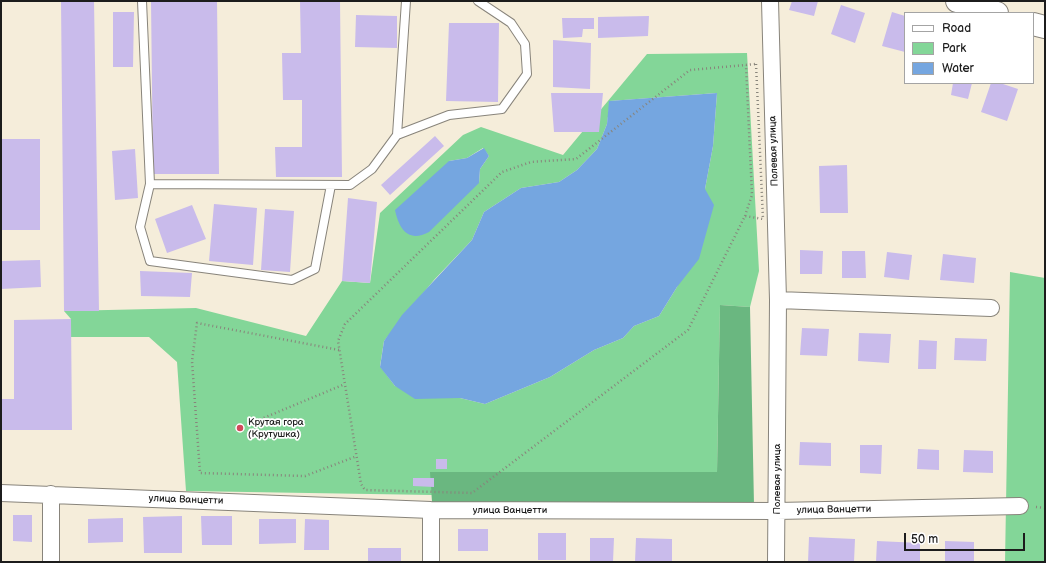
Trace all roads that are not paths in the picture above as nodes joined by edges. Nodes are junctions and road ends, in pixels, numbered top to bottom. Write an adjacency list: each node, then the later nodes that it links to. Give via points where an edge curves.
1 (142, 1): 10 (lane)
2 (406, 1): 9 (lane)
3 (478, 1): 9 (lane, via 511,23 525,44 527,74 502,109 449,115)
4 (770, 1): 12 (street, Полевая улица)
5 (957, 1): 6 (street)
6 (994, 12)
7 (1034, 24): 8 (street)
8 (1045, 27)
9 (398, 135): 11 (lane, via 372,168 350,185)
10 (150, 184): 11 (lane); 11 (lane, via 140,227 150,261 292,280 315,269)
11 (331, 185)
12 (778, 300): 13 (street); 18 (street, Полевая улица)
13 (992, 308)
14 (1, 493): 15 (street, улица Ванцетти)
15 (52, 494): 17 (street, улица Ванцетти); 19 (street)
16 (1020, 506): 18 (street, улица Ванцетти)
17 (431, 510): 18 (street, улица Ванцетти); 20 (street)
18 (777, 511): 21 (street, Полевая улица)
19 (52, 562)
20 (431, 562)
21 (776, 562)

